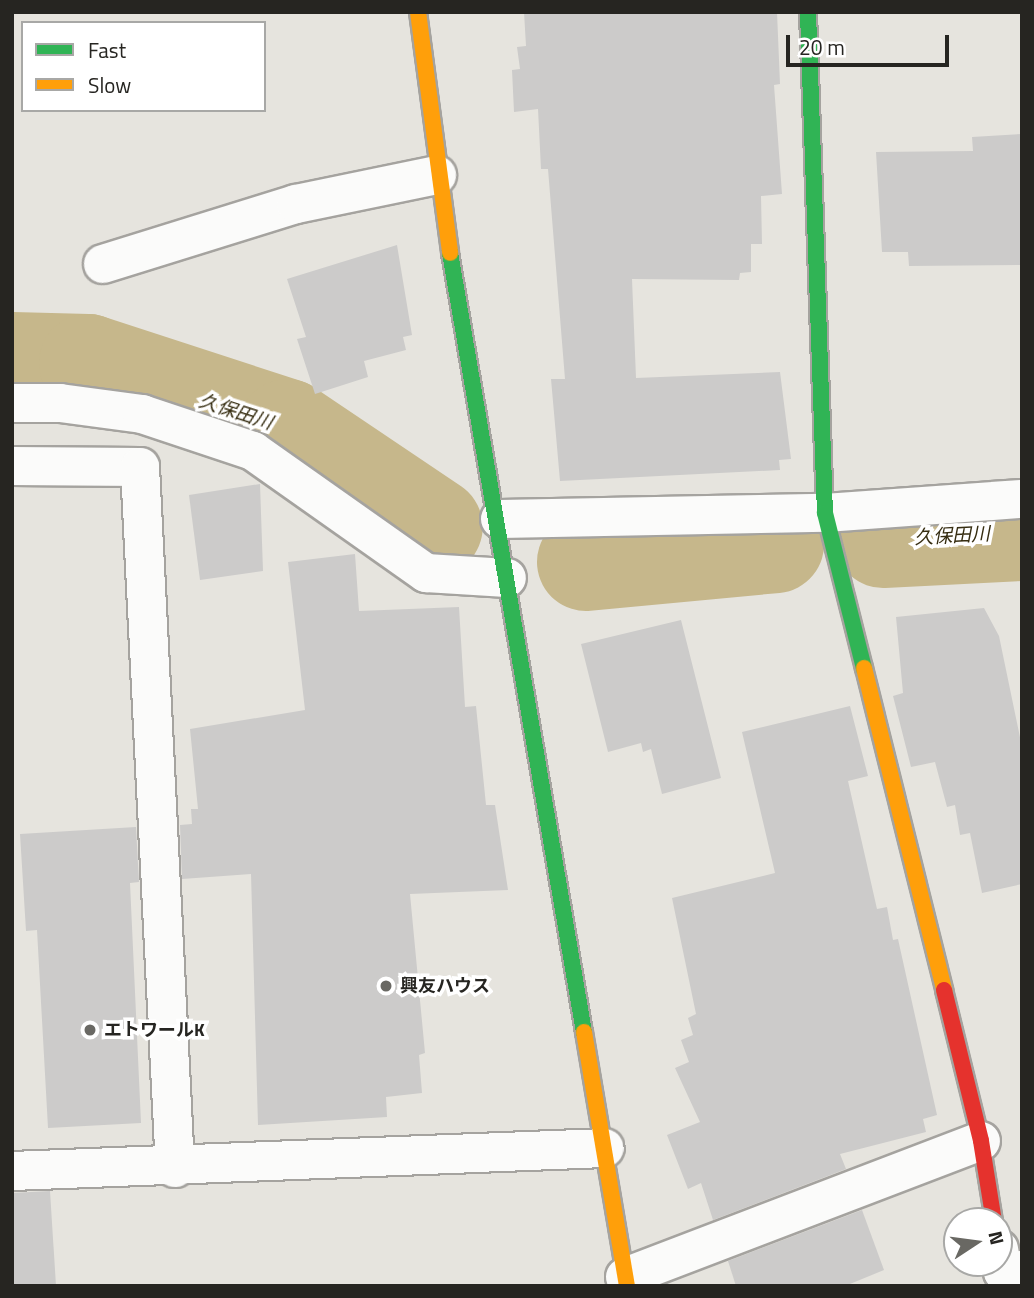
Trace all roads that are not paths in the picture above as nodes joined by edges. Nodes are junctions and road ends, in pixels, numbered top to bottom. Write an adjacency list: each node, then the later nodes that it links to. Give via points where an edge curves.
1 (418, 12): 3 (street)
2 (808, 12): 10 (street)
3 (437, 175): 4 (street, via 296,204); 11 (street)
4 (103, 264)
5 (12, 403): 6 (street, via 60,403)
6 (142, 414): 8 (street); 12 (street, via 253,451 426,573)
7 (12, 466): 8 (street)
8 (140, 467): 15 (street)
9 (1022, 499): 10 (street)
10 (825, 513): 11 (street); 13 (street)
11 (500, 519): 12 (street)
12 (507, 578): 14 (street)
13 (981, 1141): 17 (street); 18 (street)
14 (605, 1148): 15 (street); 18 (street)
15 (175, 1168): 16 (street)
16 (12, 1171)
17 (992, 1207)
18 (626, 1281)

